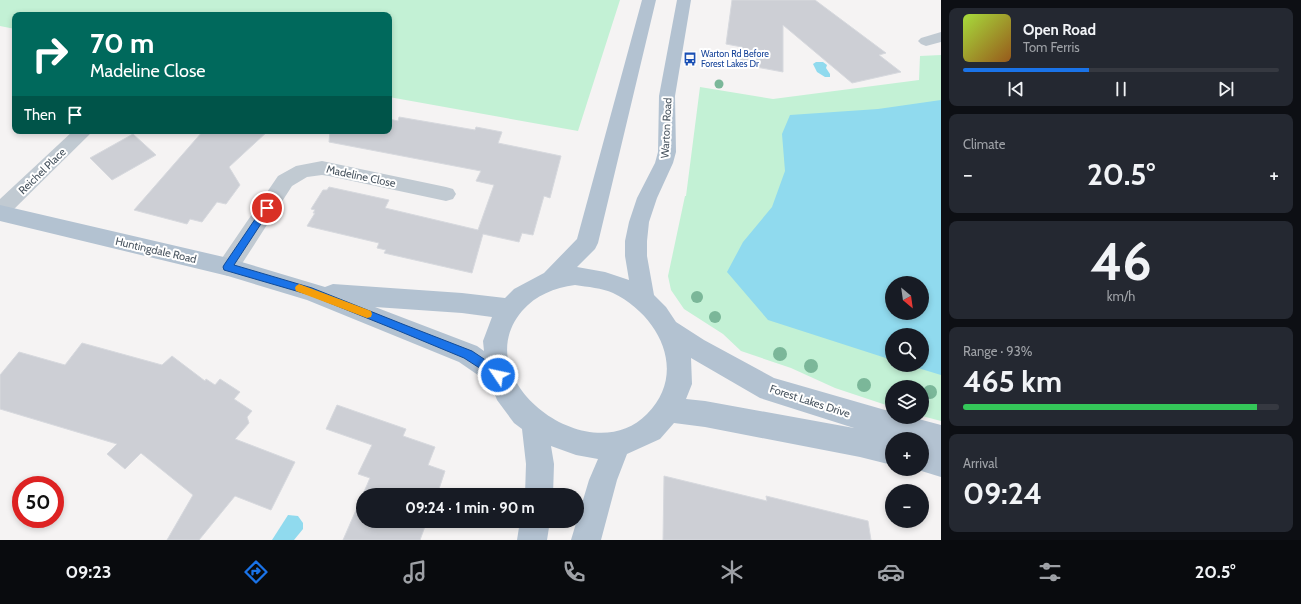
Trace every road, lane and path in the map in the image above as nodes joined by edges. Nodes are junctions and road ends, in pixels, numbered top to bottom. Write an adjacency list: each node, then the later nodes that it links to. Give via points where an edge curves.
1 (649, 0): 9 (main road, via 588,243)
2 (684, 0): 11 (main road, Warton Road, via 667,96 667,152 647,198 636,241)
3 (941, 37): 4 (street)
4 (926, 41)
5 (81, 134): 7 (street, Reichel Place)
6 (446, 194): 8 (street, Madeline Close, via 329,169 303,171 285,181)
7 (0, 212): 8 (main road, Huntingdale Road)
8 (228, 267): 10 (main road, Huntingdale Road)
9 (552, 279): 11 (main road, via 575,276 598,279 622,287); 12 (main road, via 527,290)
10 (312, 292): 12 (main road, Huntingdale Road, via 462,303); 14 (main road, Huntingdale Road, via 468,354)
11 (643, 300): 13 (main road)
12 (508, 309): 14 (main road, via 498,328 495,351)
13 (669, 330): 15 (main road, via 679,356 679,384); 17 (main road, Forest Lakes Drive, via 695,348 769,389 859,417)
14 (498, 375): 16 (main road, via 512,402)
15 (669, 410): 18 (main road, via 648,432); 19 (main road, via 705,414)
16 (535, 425): 18 (main road, via 561,439 590,445); 22 (main road, via 540,464)
17 (941, 438)
18 (618, 444): 25 (main road, via 603,480)
19 (885, 449)
20 (929, 460): 21 (main road)
21 (941, 463)
22 (539, 488)
23 (534, 528): 24 (main road)
24 (532, 540)
25 (586, 540)

